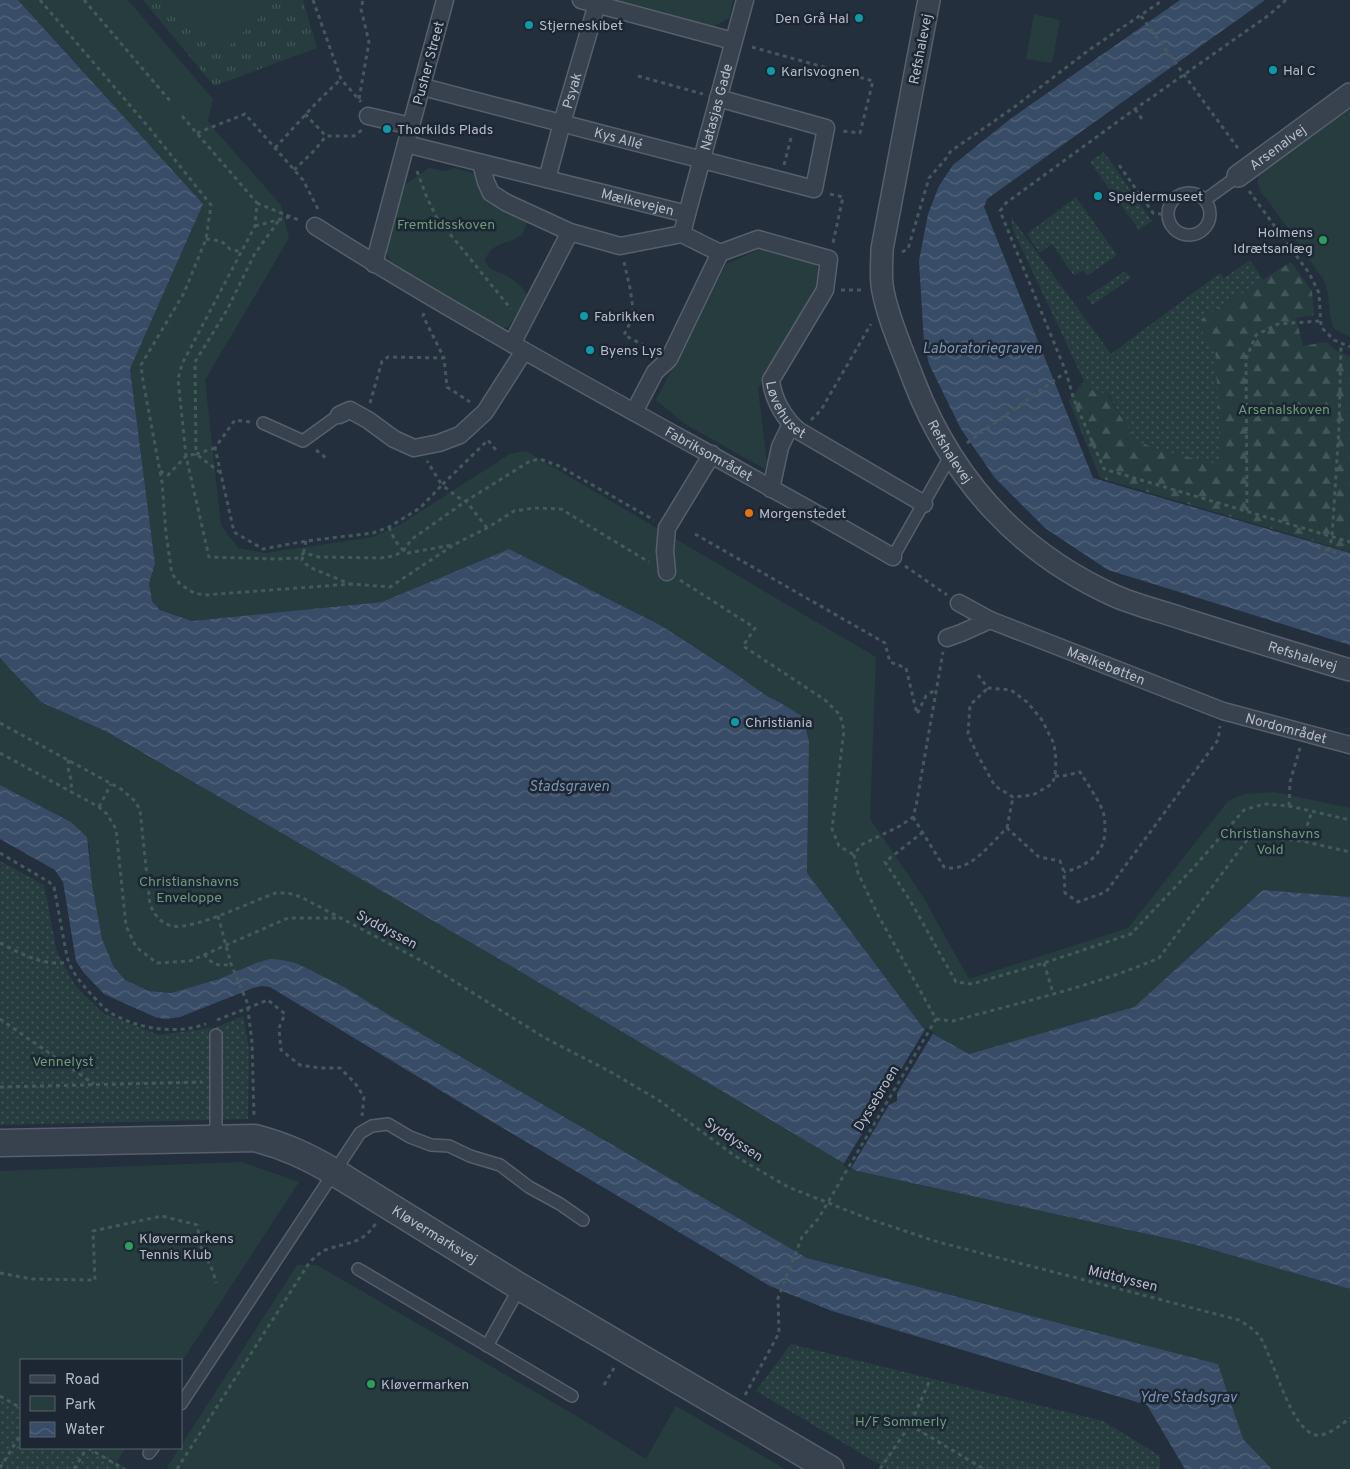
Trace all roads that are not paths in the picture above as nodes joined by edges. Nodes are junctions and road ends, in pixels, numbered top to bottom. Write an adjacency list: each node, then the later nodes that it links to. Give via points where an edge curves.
1 (445, 0): 7 (street, Pusher Street)
2 (581, 0): 5 (street)
3 (745, 0): 6 (street, Natasjas Gade)
4 (929, 0): 31 (street, Refshalevej, via 882,255 882,290 922,401)
5 (597, 2): 6 (street); 11 (street, Psyak)
6 (733, 41): 9 (street, Natasjas Gade)
7 (423, 87): 11 (street, Kys Allé); 12 (street, Pusher Street)
8 (1350, 94): 16 (street, Arsenalvej)
9 (718, 98): 14 (street, Natasjas Gade); 14 (street, Kys Allé, via 826,128 814,189)
10 (368, 116): 12 (street)
11 (562, 124): 14 (street, Kys Allé); 17 (street, Psyak)
12 (411, 126): 13 (street)
13 (406, 144): 15 (street, Mælkevejen); 24 (street)
14 (701, 159): 19 (street, Natasjas Gade)
15 (481, 163): 17 (street, Mælkevejen); 21 (street, via 491,193)
16 (1245, 171): 18 (lane, Arsenalvej)
17 (547, 179): 19 (street, Mælkevejen)
18 (1205, 200): 18 (lane, via 1197,194 1177,197 1168,215 1173,229 1186,236 1206,228 1211,214)
19 (687, 214): 22 (street, Mælkevejen)
20 (315, 226): 24 (street, Fabriksområdet)
21 (570, 232): 22 (street, via 620,246); 25 (street, via 524,322)
22 (682, 234): 23 (street, Mælkevejen)
23 (720, 253): 26 (street, via 669,359 655,372); 29 (street, Løvehuset, via 758,239 830,259 825,290 771,380 773,395)
24 (374, 264): 25 (street, Fabriksområdet)
25 (518, 348): 26 (street, Fabriksområdet); 27 (street, via 485,412 460,435 439,443 414,448 350,410)
26 (634, 412): 30 (street, Fabriksområdet)
27 (339, 415): 28 (lane, via 303,441)
28 (263, 423)
29 (795, 428): 32 (street, via 780,447); 33 (street, Løvehuset)
30 (712, 454): 32 (street, Fabriksområdet); 35 (street, via 667,528)
31 (951, 455): 33 (lane); 39 (street, Refshalevej, via 989,506 1022,539 1059,566 1116,596)
32 (771, 489): 34 (street, Fabriksområdet)
33 (924, 504): 34 (lane)
34 (893, 557)
35 (667, 572)
36 (959, 603): 37 (street, Mælkebøtten)
37 (990, 620): 38 (street); 40 (street, Mælkebøtten)
38 (946, 638)
39 (1350, 670)
40 (1223, 710): 41 (street, Nordområdet)
41 (1350, 745)
42 (216, 1034): 43 (lane)
43 (216, 1138): 44 (street, Kløvermarksvej); 45 (street, Kløvermarksvej, via 255,1138 284,1146)
44 (0, 1143)
45 (334, 1172): 46 (lane, via 360,1133 372,1126 388,1124 431,1145 449,1146 500,1166); 48 (street, Kløvermarksvej); 51 (lane)
46 (583, 1220)
47 (358, 1268): 49 (lane)
48 (520, 1288): 49 (lane); 52 (street, Kløvermarksvej, via 735,1413)
49 (487, 1346): 50 (lane)
50 (572, 1396)
51 (182, 1402)
52 (814, 1465)

